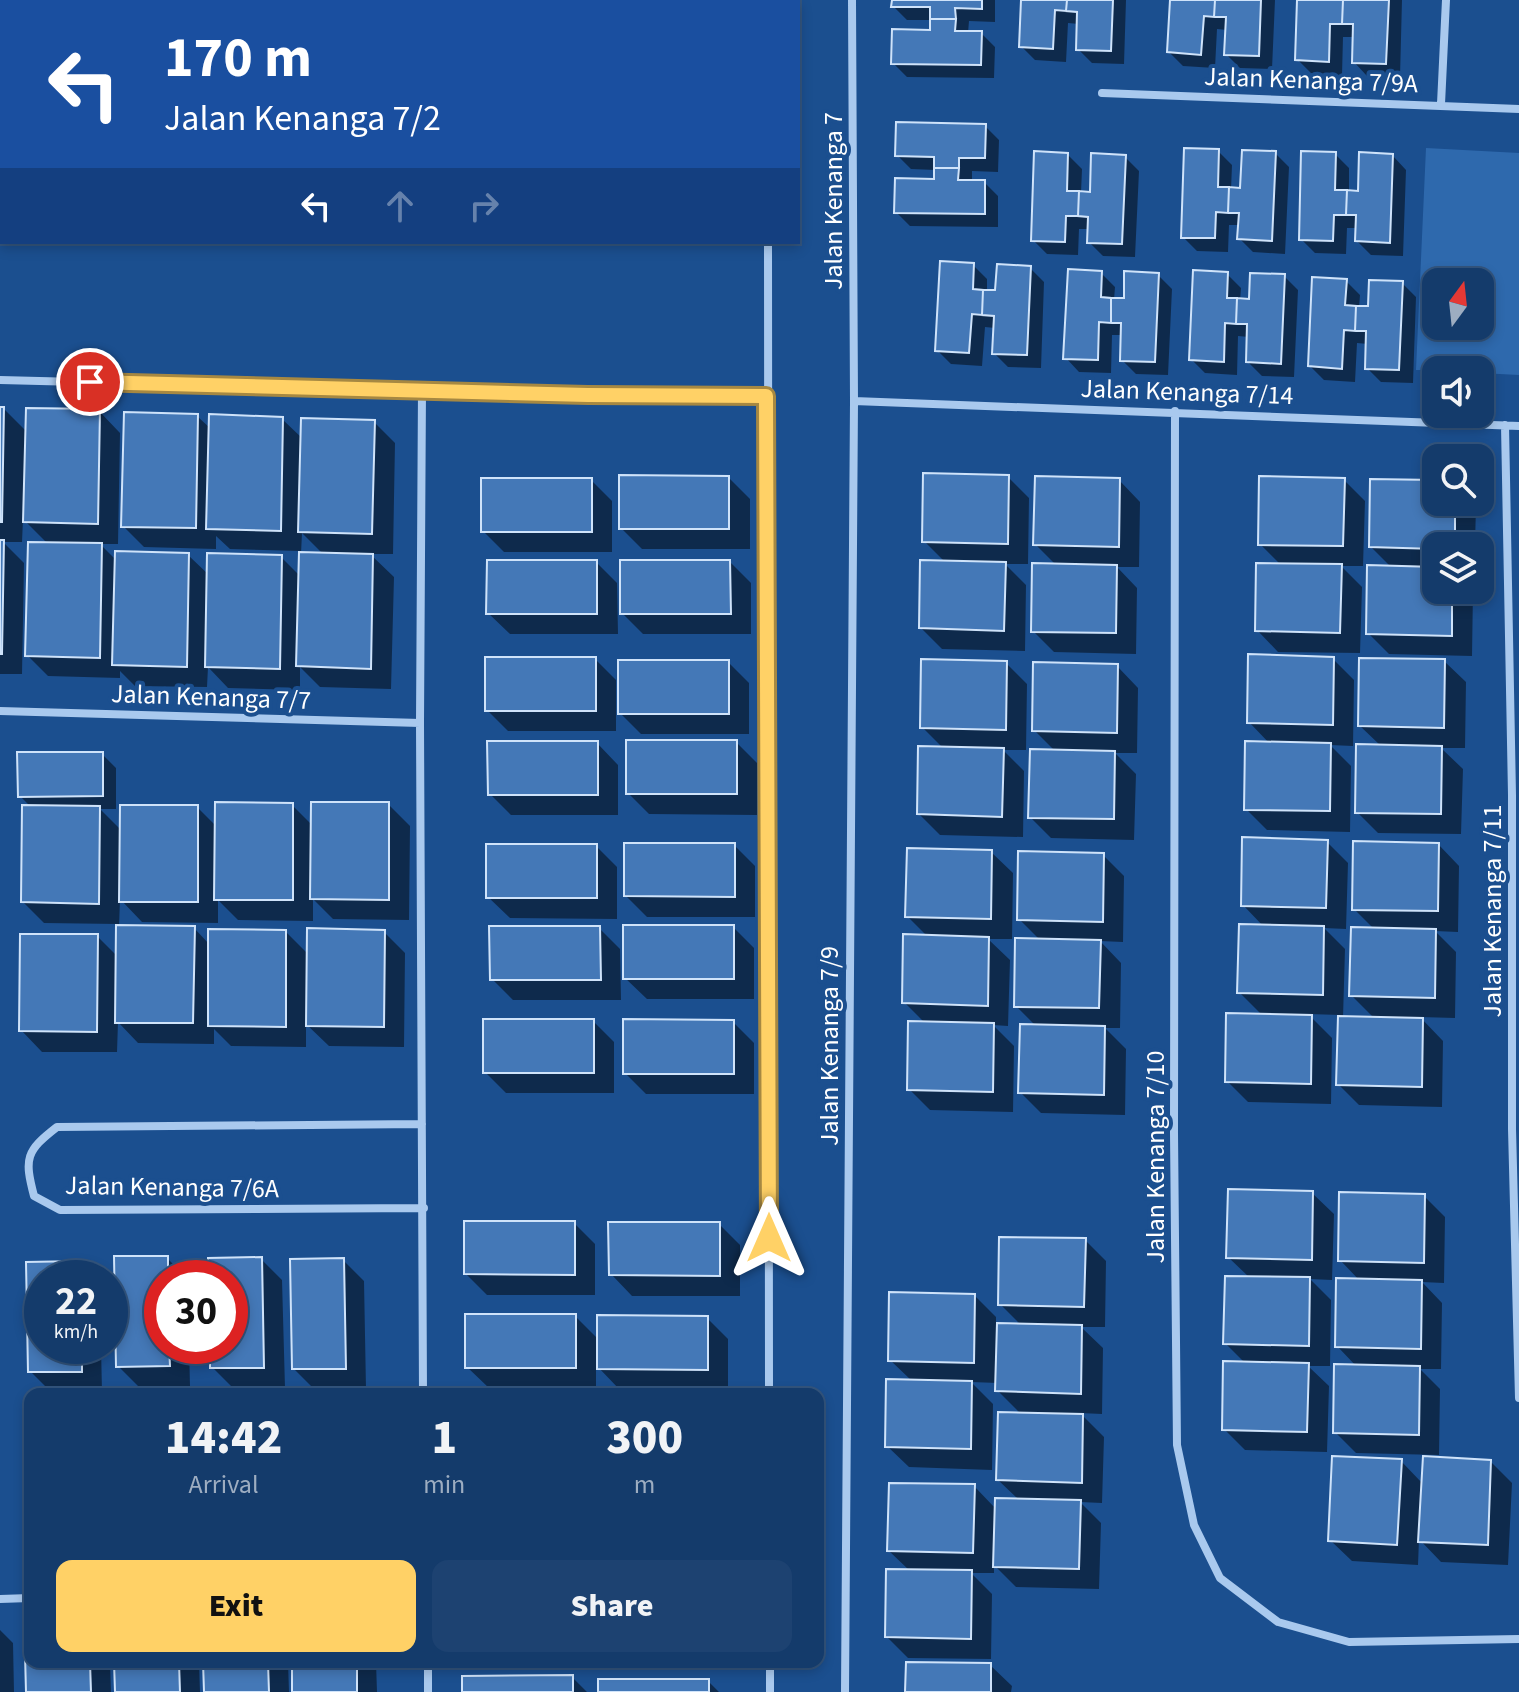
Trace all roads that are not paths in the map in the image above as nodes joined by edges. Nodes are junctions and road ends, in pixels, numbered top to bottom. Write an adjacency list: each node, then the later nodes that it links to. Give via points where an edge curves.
1 (852, 0): 10 (street, Jalan Kenanga 7)
2 (1446, 0): 4 (street)
3 (1102, 93): 4 (street, Jalan Kenanga 7/9A)
4 (1441, 104): 5 (street, Jalan Kenanga 7/9A)
5 (1519, 109)
6 (768, 244): 9 (street)
7 (0, 380): 8 (street)
8 (422, 389): 9 (street); 15 (street)
9 (766, 396): 19 (street)
10 (854, 401): 11 (street, Jalan Kenanga 7/14); 28 (street, Jalan Kenanga 7/9)
11 (1175, 411): 12 (street, Jalan Kenanga 7/14); 23 (street, Jalan Kenanga 7/10, via 1177,1445 1194,1525 1220,1578 1278,1622 1349,1642)
12 (1505, 425): 13 (street, Jalan Kenanga 7/14); 20 (street, Jalan Kenanga 7/11)
13 (1519, 426)
14 (0, 711): 15 (street, Jalan Kenanga 7/7)
15 (420, 723): 16 (street)
16 (422, 1124): 17 (street); 17 (street, Jalan Kenanga 7/6A, via 57,1127 36,1144 26,1169 34,1196 60,1210)
17 (424, 1208): 18 (street)
18 (423, 1388)
19 (769, 1388)
20 (1519, 1398)
21 (24, 1598): 22 (street)
22 (0, 1599)
23 (1519, 1639)
24 (428, 1668): 26 (street)
25 (770, 1668): 27 (street)
26 (428, 1692)
27 (770, 1692)
28 (845, 1692)

